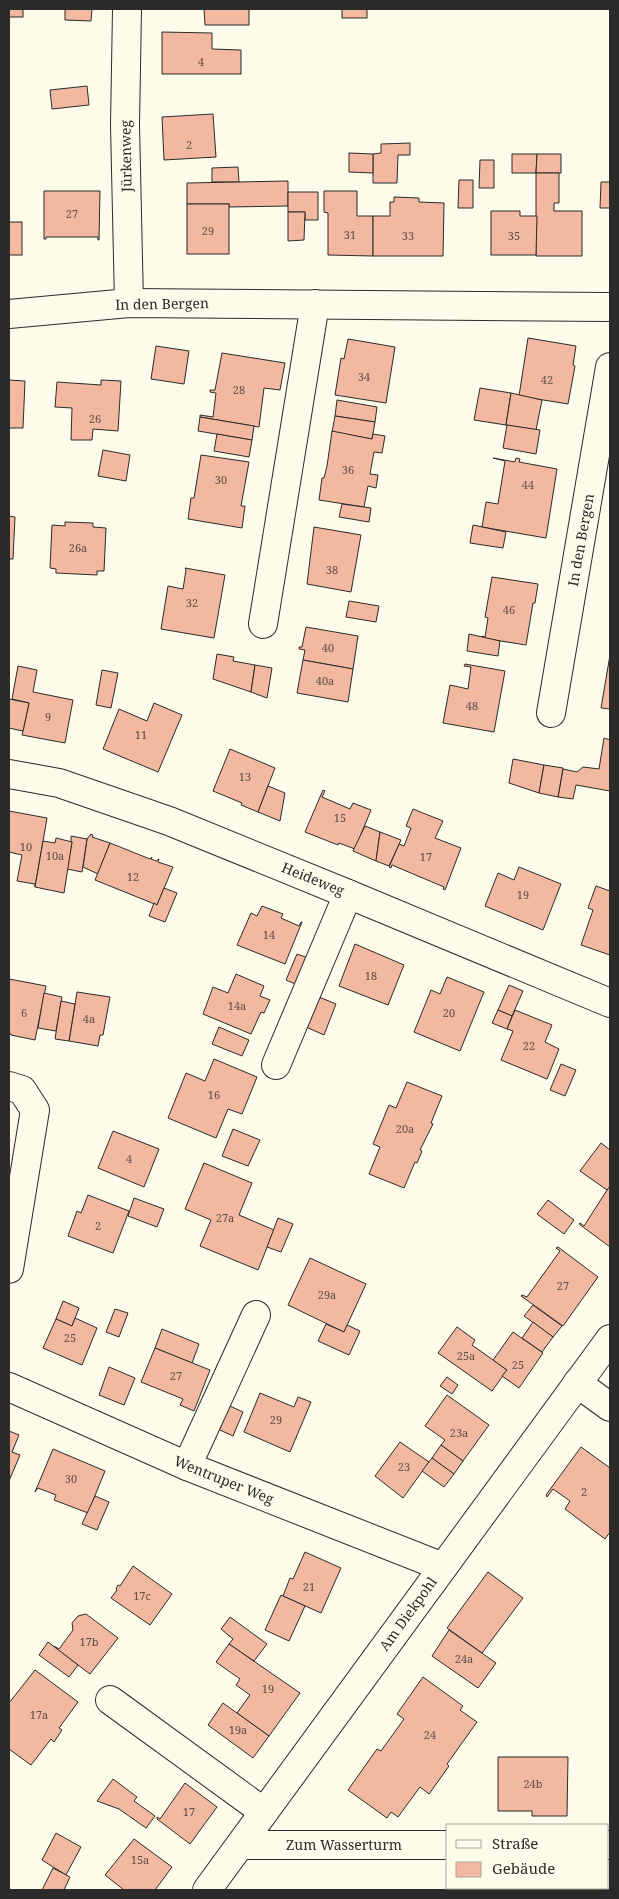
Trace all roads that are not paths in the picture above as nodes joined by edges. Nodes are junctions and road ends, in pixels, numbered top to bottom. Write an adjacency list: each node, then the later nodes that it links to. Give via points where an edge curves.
1 (127, 9): 2 (street, Jürkenweg, via 125,125)
2 (129, 303): 3 (street, In den Bergen); 5 (street, In den Bergen)
3 (315, 304): 4 (street, In den Bergen); 7 (street)
4 (610, 307)
5 (9, 314)
6 (610, 367): 8 (street, In den Bergen)
7 (263, 624)
8 (550, 713)
9 (9, 774): 10 (street, Heideweg, via 59,783 168,821)
10 (348, 894): 11 (street, Heideweg); 12 (street)
11 (610, 1003)
12 (276, 1065)
13 (9, 1086): 14 (street, via 22,1090 35,1110)
14 (9, 1269)
15 (256, 1315): 20 (street)
16 (610, 1339): 17 (street, Am Diekpohl)
17 (577, 1384): 19 (street); 21 (street, Am Diekpohl)
18 (9, 1387): 20 (street, Wentruper Weg)
19 (610, 1408)
20 (187, 1466): 21 (street, Wentruper Weg)
21 (443, 1567): 23 (street, Am Diekpohl)
22 (110, 1700): 23 (street)
23 (264, 1812): 24 (street, Am Diekpohl)
24 (241, 1845): 25 (street, Zum Wasserturm); 26 (street, Am Diekpohl)
25 (446, 1845)
26 (207, 1890)

